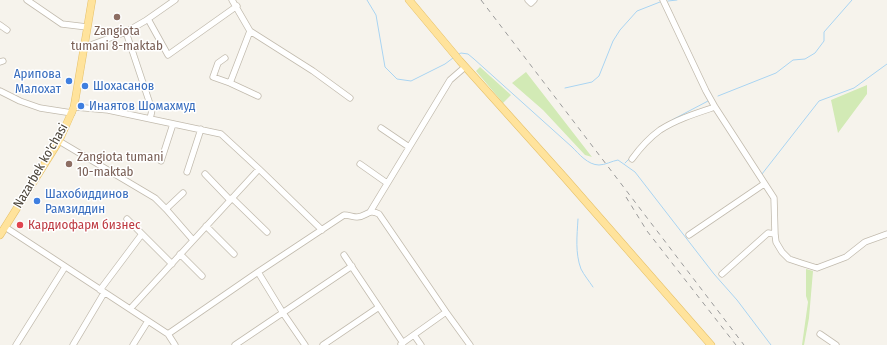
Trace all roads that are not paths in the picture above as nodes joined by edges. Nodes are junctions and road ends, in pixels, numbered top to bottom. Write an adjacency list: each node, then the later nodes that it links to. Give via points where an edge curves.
1 (27, 0): 12 (street, via 62,24)
2 (92, 0): 12 (main road, Nazarbek ko'chasi)
3 (175, 0): 10 (street)
4 (232, 0): 9 (street)
5 (409, 0): 18 (main road)
6 (528, 0): 7 (street, via 531,3)
7 (534, 0)
8 (663, 0): 23 (street)
9 (237, 6): 10 (street, via 168,55); 14 (street)
10 (148, 19): 15 (street)
11 (0, 25): 13 (street)
12 (87, 27): 16 (main road, Nazarbek ko'chasi)
13 (6, 30)
14 (250, 30): 19 (street); 22 (street)
15 (126, 32): 16 (street); 25 (street, via 152,110)
16 (83, 46): 24 (main road, Nazarbek ko'chasi)
17 (225, 58): 19 (street, via 218,63 213,77)
18 (465, 67): 30 (street, via 450,80); 82 (main road)
19 (230, 83): 21 (street)
20 (0, 91): 24 (street, via 40,108)
21 (258, 96)
22 (350, 98)
23 (715, 107): 31 (street, via 686,117 661,130); 38 (street)
24 (73, 110): 25 (street, via 108,110); 29 (main road, Nazarbek ko'chasi)
25 (150, 119): 26 (street)
26 (173, 124): 28 (street); 32 (street)
27 (381, 128): 30 (street)
28 (201, 129): 34 (street, via 221,134); 35 (street)
29 (59, 141): 41 (street, via 155,198); 45 (main road, Nazarbek ko'chasi)
30 (409, 147): 37 (street)
31 (632, 158)
32 (161, 161)
33 (360, 164): 37 (street)
34 (259, 169): 40 (street); 46 (street)
35 (188, 172)
36 (205, 174): 40 (street)
37 (387, 183): 42 (street)
38 (764, 184): 49 (street, via 774,198); 52 (street)
39 (183, 193): 41 (street)
40 (231, 199): 44 (street); 47 (street)
41 (166, 209): 53 (street)
42 (370, 212): 46 (street, via 358,217 344,215); 66 (street, via 379,214)
43 (127, 219): 48 (street)
44 (206, 226): 53 (street); 55 (street)
45 (5, 227): 51 (main road, Nazarbek ko'chasi); 59 (street)
46 (322, 230): 60 (street)
47 (267, 232)
48 (142, 234): 57 (street); 63 (street)
49 (775, 234): 50 (street, via 776,242 790,259 817,268 846,256 865,242); 61 (street, via 768,233)
50 (887, 234)
51 (0, 235)
52 (689, 236)
53 (193, 240): 54 (street)
54 (180, 254): 57 (street); 62 (street)
55 (234, 254)
56 (344, 254): 58 (street)
57 (172, 264): 65 (street)
58 (352, 266): 64 (street); 67 (street)
59 (65, 267): 63 (street); 73 (street)
60 (258, 272): 67 (street); 69 (street)
61 (722, 274)
62 (202, 276)
63 (102, 291): 65 (street); 74 (street)
64 (379, 307): 72 (street); 79 (street)
65 (130, 309): 68 (street)
66 (446, 312): 71 (street); 81 (street)
67 (283, 313): 77 (street); 78 (street)
68 (148, 321): 69 (street); 75 (street)
69 (168, 334): 76 (street)
70 (820, 334): 83 (street)
71 (414, 335): 72 (street); 80 (street)
72 (401, 344)
73 (16, 345)
74 (73, 345)
75 (133, 345)
76 (175, 345)
77 (235, 345)
78 (305, 345)
79 (323, 345)
80 (421, 345)
81 (470, 345)
82 (711, 345)
83 (836, 345)

